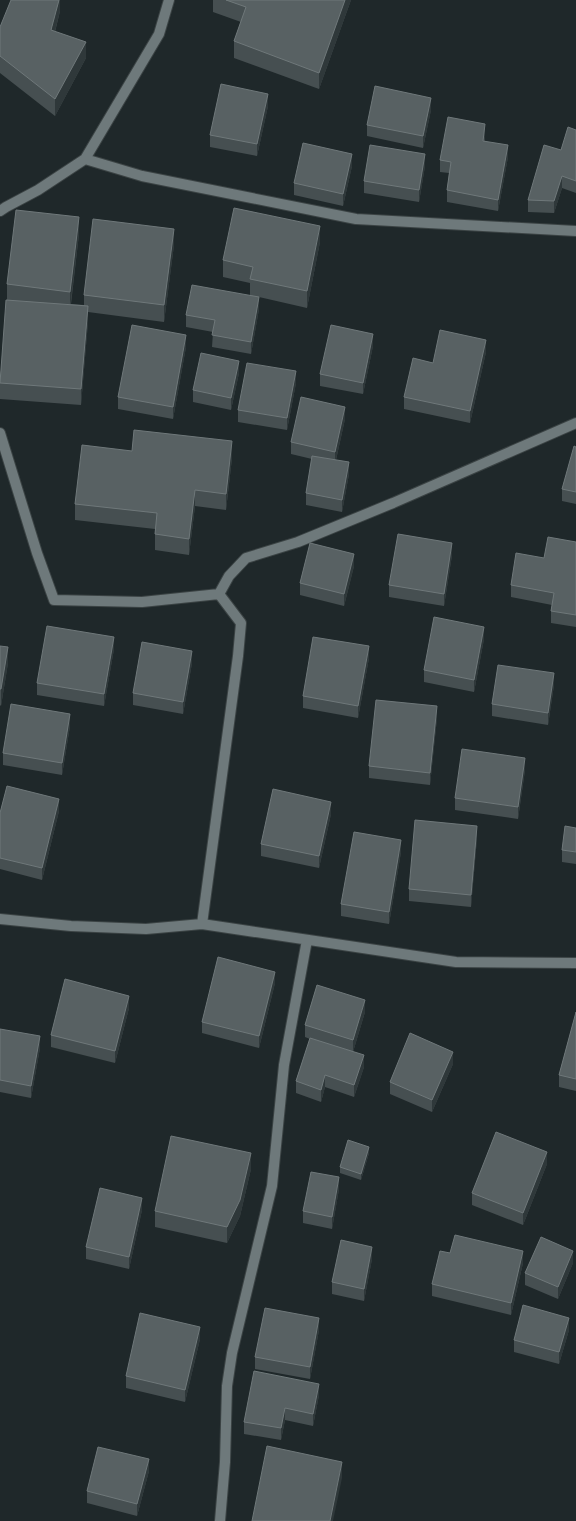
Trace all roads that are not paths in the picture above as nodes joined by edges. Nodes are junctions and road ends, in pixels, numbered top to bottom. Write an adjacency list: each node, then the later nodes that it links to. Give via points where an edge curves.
1 (169, 0): 2 (street, via 159,34)
2 (85, 159): 3 (street); 4 (street, via 142,176 356,219)
3 (0, 211)
4 (576, 231)
5 (576, 423): 7 (street, via 393,503 305,539 246,558 229,576)
6 (0, 433): 7 (street, via 54,600 142,602)
7 (219, 594): 9 (street, via 241,623)
8 (0, 919): 9 (street, via 71,926 146,929)
9 (202, 924): 10 (street)
10 (307, 940): 11 (street, via 456,962); 12 (street, via 284,1065 272,1186 232,1353 227,1386)
11 (576, 963)
12 (220, 1521)

